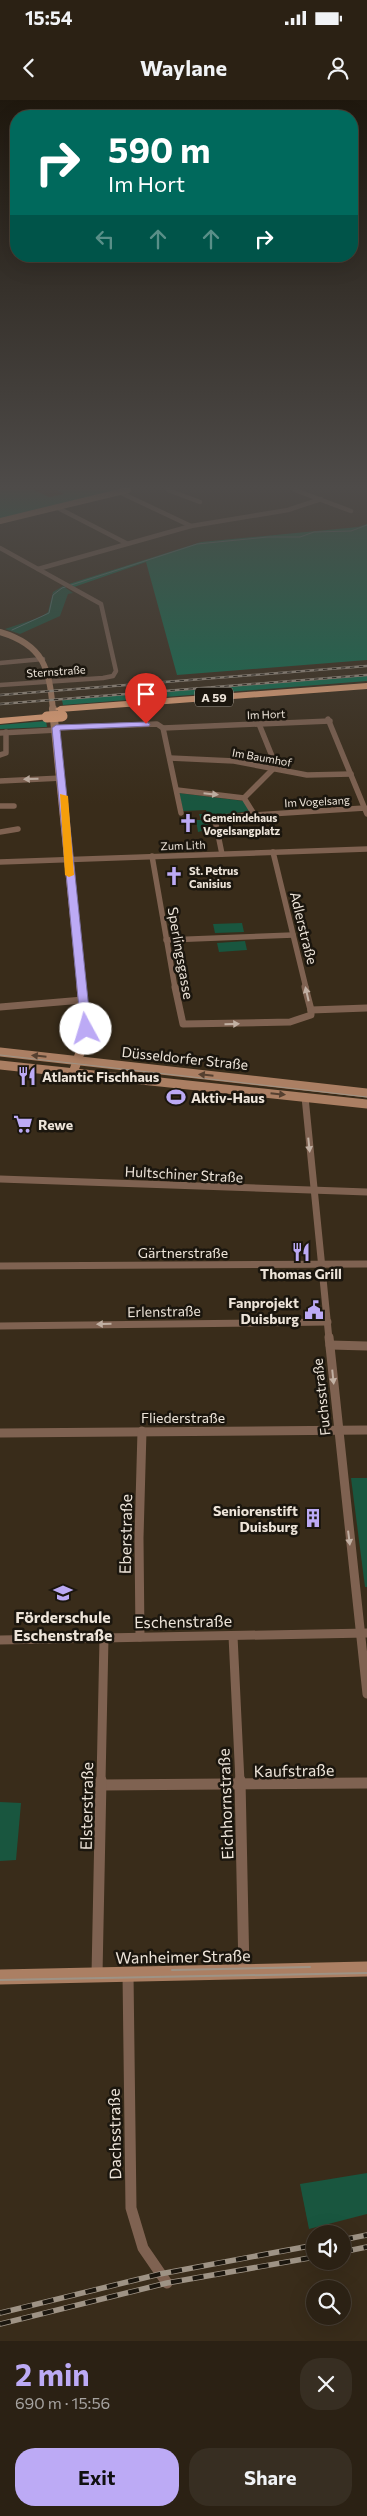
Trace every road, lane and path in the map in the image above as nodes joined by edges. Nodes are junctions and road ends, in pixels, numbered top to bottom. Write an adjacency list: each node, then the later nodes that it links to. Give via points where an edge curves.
1 (83, 595): 5 (street, Sternstraße, via 102,606 116,671 112,676)
2 (0, 632): 3 (street, via 26,642)
3 (43, 659): 4 (street); 5 (street)
4 (0, 663)
5 (50, 680): 6 (street, Sternstraße); 15 (street)
6 (0, 685)
7 (367, 686): 9 (highway, A 59)
8 (367, 692): 9 (highway, A 59)
9 (61, 713): 11 (highway, A 59, bridge)
10 (0, 714): 11 (highway, A 59)
11 (47, 714): 12 (highway, A 59)
12 (0, 721)
13 (259, 724): 14 (street, Im Hort); 19 (street); 22 (street, Im Hort, via 329,719)
14 (163, 728): 15 (street, Im Hort, via 157,724); 18 (street)
15 (56, 729): 16 (street, Im Hort); 23 (street)
16 (3, 732): 17 (street, via 6,753)
17 (0, 756)
18 (170, 758): 20 (street, Im Baumhof); 25 (street)
19 (274, 759): 20 (street); 21 (street)
20 (258, 766): 21 (street, Im Baumhof)
21 (274, 769): 22 (street, Im Baumhof, via 310,776); 26 (street)
22 (351, 774): 29 (street)
23 (62, 778): 24 (street, one-way to 24); 38 (street)
24 (0, 781)
25 (177, 790): 26 (street, one-way to 26); 30 (street)
26 (244, 798): 31 (street)
27 (0, 806): 28 (street)
28 (14, 806)
29 (366, 811): 31 (street, Im Vogelsang)
30 (181, 813)
31 (254, 814): 36 (street, Im Vogelsang, via 225,815 215,820)
32 (18, 829): 33 (street)
33 (0, 832)
34 (367, 849): 35 (street, Zum Lith)
35 (273, 852): 36 (street, Zum Lith); 40 (street, Adlerstraße)
36 (222, 854): 37 (street, Zum Lith)
37 (152, 856): 38 (street, Zum Lith); 41 (street, Sperlingsgasse)
38 (68, 860): 39 (street, Zum Lith); 42 (street)
39 (0, 862)
40 (292, 935): 41 (street); 45 (street, Adlerstraße, one-way to 40)
41 (166, 940): 45 (street, Sperlingsgasse, one-way to 45, via 183,1024 290,1022 307,1018)
42 (83, 1000): 43 (street); 47 (street, via 86,1035)
43 (3, 1007)
44 (367, 1008): 45 (street)
45 (311, 1010)
46 (0, 1052): 47 (street, Düsseldorfer Straße, one-way to 46)
47 (78, 1060): 49 (street); 50 (street, Düsseldorfer Straße, one-way to 47)
48 (0, 1065): 49 (street, Düsseldorfer Straße)
49 (73, 1073): 51 (street, Düsseldorfer Straße, one-way to 51)
50 (367, 1093)
51 (305, 1097): 52 (street, Düsseldorfer Straße); 54 (street, Fuchsstraße, one-way to 54)
52 (367, 1104)
53 (0, 1178): 54 (street, Hultschiner Straße)
54 (314, 1192): 55 (street, Hultschiner Straße); 56 (street, Fuchsstraße)
55 (367, 1192)
56 (322, 1264): 57 (street, Gärtnerstraße); 58 (street, Gärtnerstraße); 59 (street, Fuchsstraße)
57 (367, 1264)
58 (0, 1266)
59 (328, 1322): 60 (street, Erlenstraße, one-way to 60); 61 (street, Fuchsstraße)
60 (0, 1326)
61 (330, 1345): 62 (street); 65 (street, Fuchsstraße, one-way to 65)
62 (367, 1346)
63 (367, 1430): 65 (street, Fliederstraße)
64 (142, 1431): 65 (street, Fliederstraße); 66 (street, Fliederstraße); 69 (street, Eberstraße)
65 (338, 1431): 67 (street, Fuchsstraße, one-way to 67)
66 (0, 1432)
67 (363, 1633): 68 (street, Eschenstraße); 72 (street, Fuchsstraße)
68 (233, 1636): 69 (street, Eschenstraße); 75 (street, Eichhornstraße)
69 (140, 1637): 70 (street, Eschenstraße)
70 (104, 1638): 71 (street, Eschenstraße); 74 (street, Elsterstraße)
71 (0, 1640)
72 (367, 1694)
73 (367, 1784): 75 (street, Kaufstraße)
74 (102, 1785): 75 (street, Kaufstraße); 78 (street, Elsterstraße)
75 (240, 1785): 77 (street, Eichhornstraße)
76 (367, 1970): 77 (street, Wanheimer Straße)
77 (244, 1972): 79 (street, Wanheimer Straße)
78 (97, 1974): 79 (street, Wanheimer Straße); 80 (street, Wanheimer Straße)
79 (128, 1974): 81 (street, Dachsstraße, via 131,2208 134,2231 145,2253)
80 (0, 1976)
81 (167, 2283)

